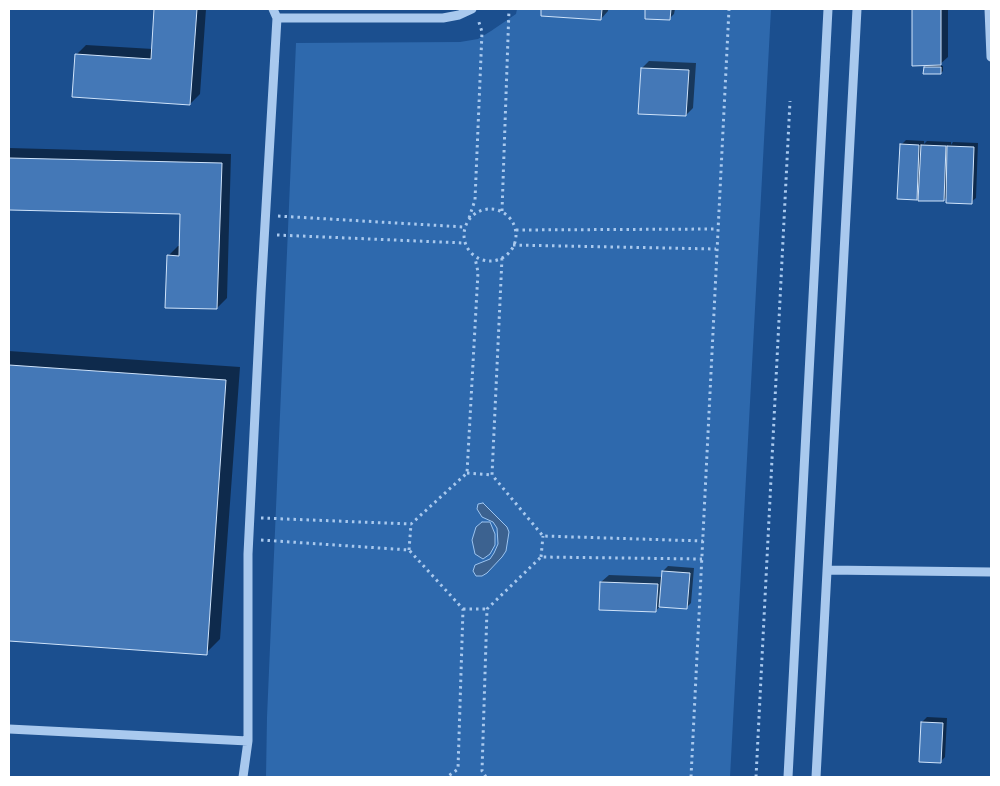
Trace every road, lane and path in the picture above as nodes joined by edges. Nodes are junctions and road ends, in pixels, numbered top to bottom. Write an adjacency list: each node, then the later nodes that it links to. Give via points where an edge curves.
1 (273, 9): 8 (lane)
2 (510, 9): 11 (path)
3 (729, 9): 15 (path)
4 (828, 9): 44 (lane)
5 (857, 9): 33 (lane)
6 (989, 9): 9 (lane)
7 (475, 13): 8 (lane, via 443,18); 13 (path, via 482,32 475,200)
8 (277, 18): 12 (lane)
9 (991, 56)
10 (790, 101): 43 (path)
11 (502, 211): 13 (path, via 488,208); 16 (path, via 510,217)
12 (265, 215): 14 (path); 17 (lane)
13 (469, 218): 14 (path)
14 (464, 227): 18 (path)
15 (717, 229): 16 (path); 20 (path)
16 (516, 230): 19 (path)
17 (264, 235): 18 (path); 25 (lane)
18 (464, 243): 21 (path)
19 (513, 245): 20 (path); 22 (path)
20 (716, 249): 29 (path)
21 (475, 258): 22 (path, via 484,261); 23 (path, via 478,272)
22 (502, 258): 24 (path)
23 (467, 473): 24 (path); 26 (path)
24 (492, 475): 27 (path)
25 (250, 518): 26 (path); 28 (lane)
26 (411, 524): 30 (path)
27 (543, 536): 29 (path); 31 (path)
28 (249, 539): 30 (path); 38 (lane)
29 (702, 542): 32 (path)
30 (409, 550): 35 (path)
31 (541, 556): 32 (path); 36 (path)
32 (702, 559): 42 (path)
33 (827, 570): 34 (lane); 45 (lane)
34 (991, 572)
35 (463, 609): 36 (path); 40 (path, via 458,769)
36 (487, 609): 41 (path, via 482,772)
37 (9, 729): 38 (lane)
38 (248, 740): 39 (lane)
39 (243, 777)
40 (447, 777)
41 (486, 777)
42 (691, 777)
43 (756, 777)
44 (788, 777)
45 (816, 777)

